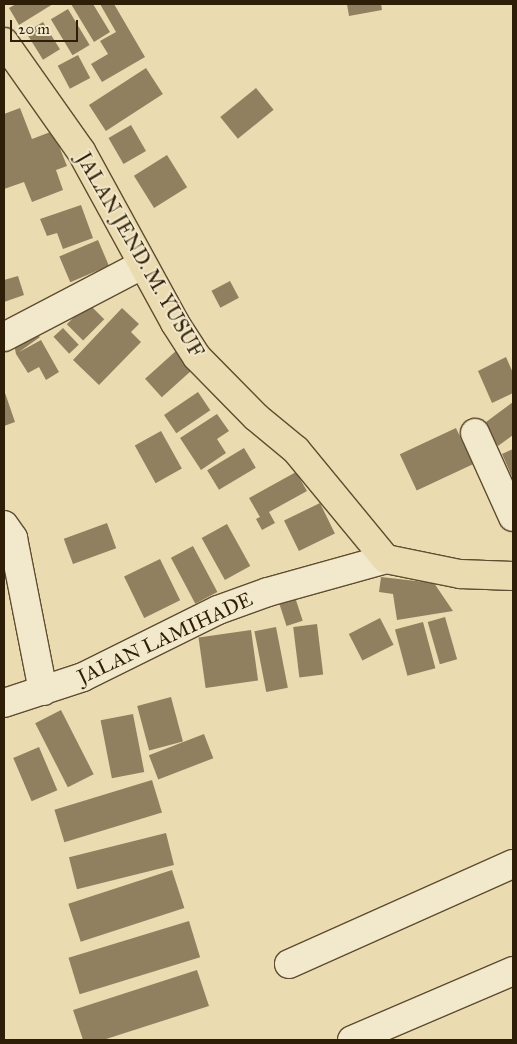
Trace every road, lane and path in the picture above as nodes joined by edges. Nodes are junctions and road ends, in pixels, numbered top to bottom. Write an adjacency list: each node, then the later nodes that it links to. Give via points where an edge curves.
1 (4, 42): 2 (highway, JALAN JEND. M. YUSUF, via 81,152)
2 (142, 264): 3 (street); 7 (highway, JALAN JEND. M. YUSUF, via 175,323 203,364 256,417 296,450)
3 (4, 337)
4 (476, 433): 5 (street)
5 (513, 517)
6 (7, 535): 9 (street)
7 (386, 559): 8 (highway, via 460,574); 9 (street, JALAN LAMIHADE, via 268,592 218,610 83,677)
8 (513, 576)
9 (43, 691): 10 (street, JALAN LAMIHADE)
10 (4, 703)
11 (513, 864): 12 (street)
12 (289, 964)
13 (513, 971): 14 (street)
14 (352, 1040)

